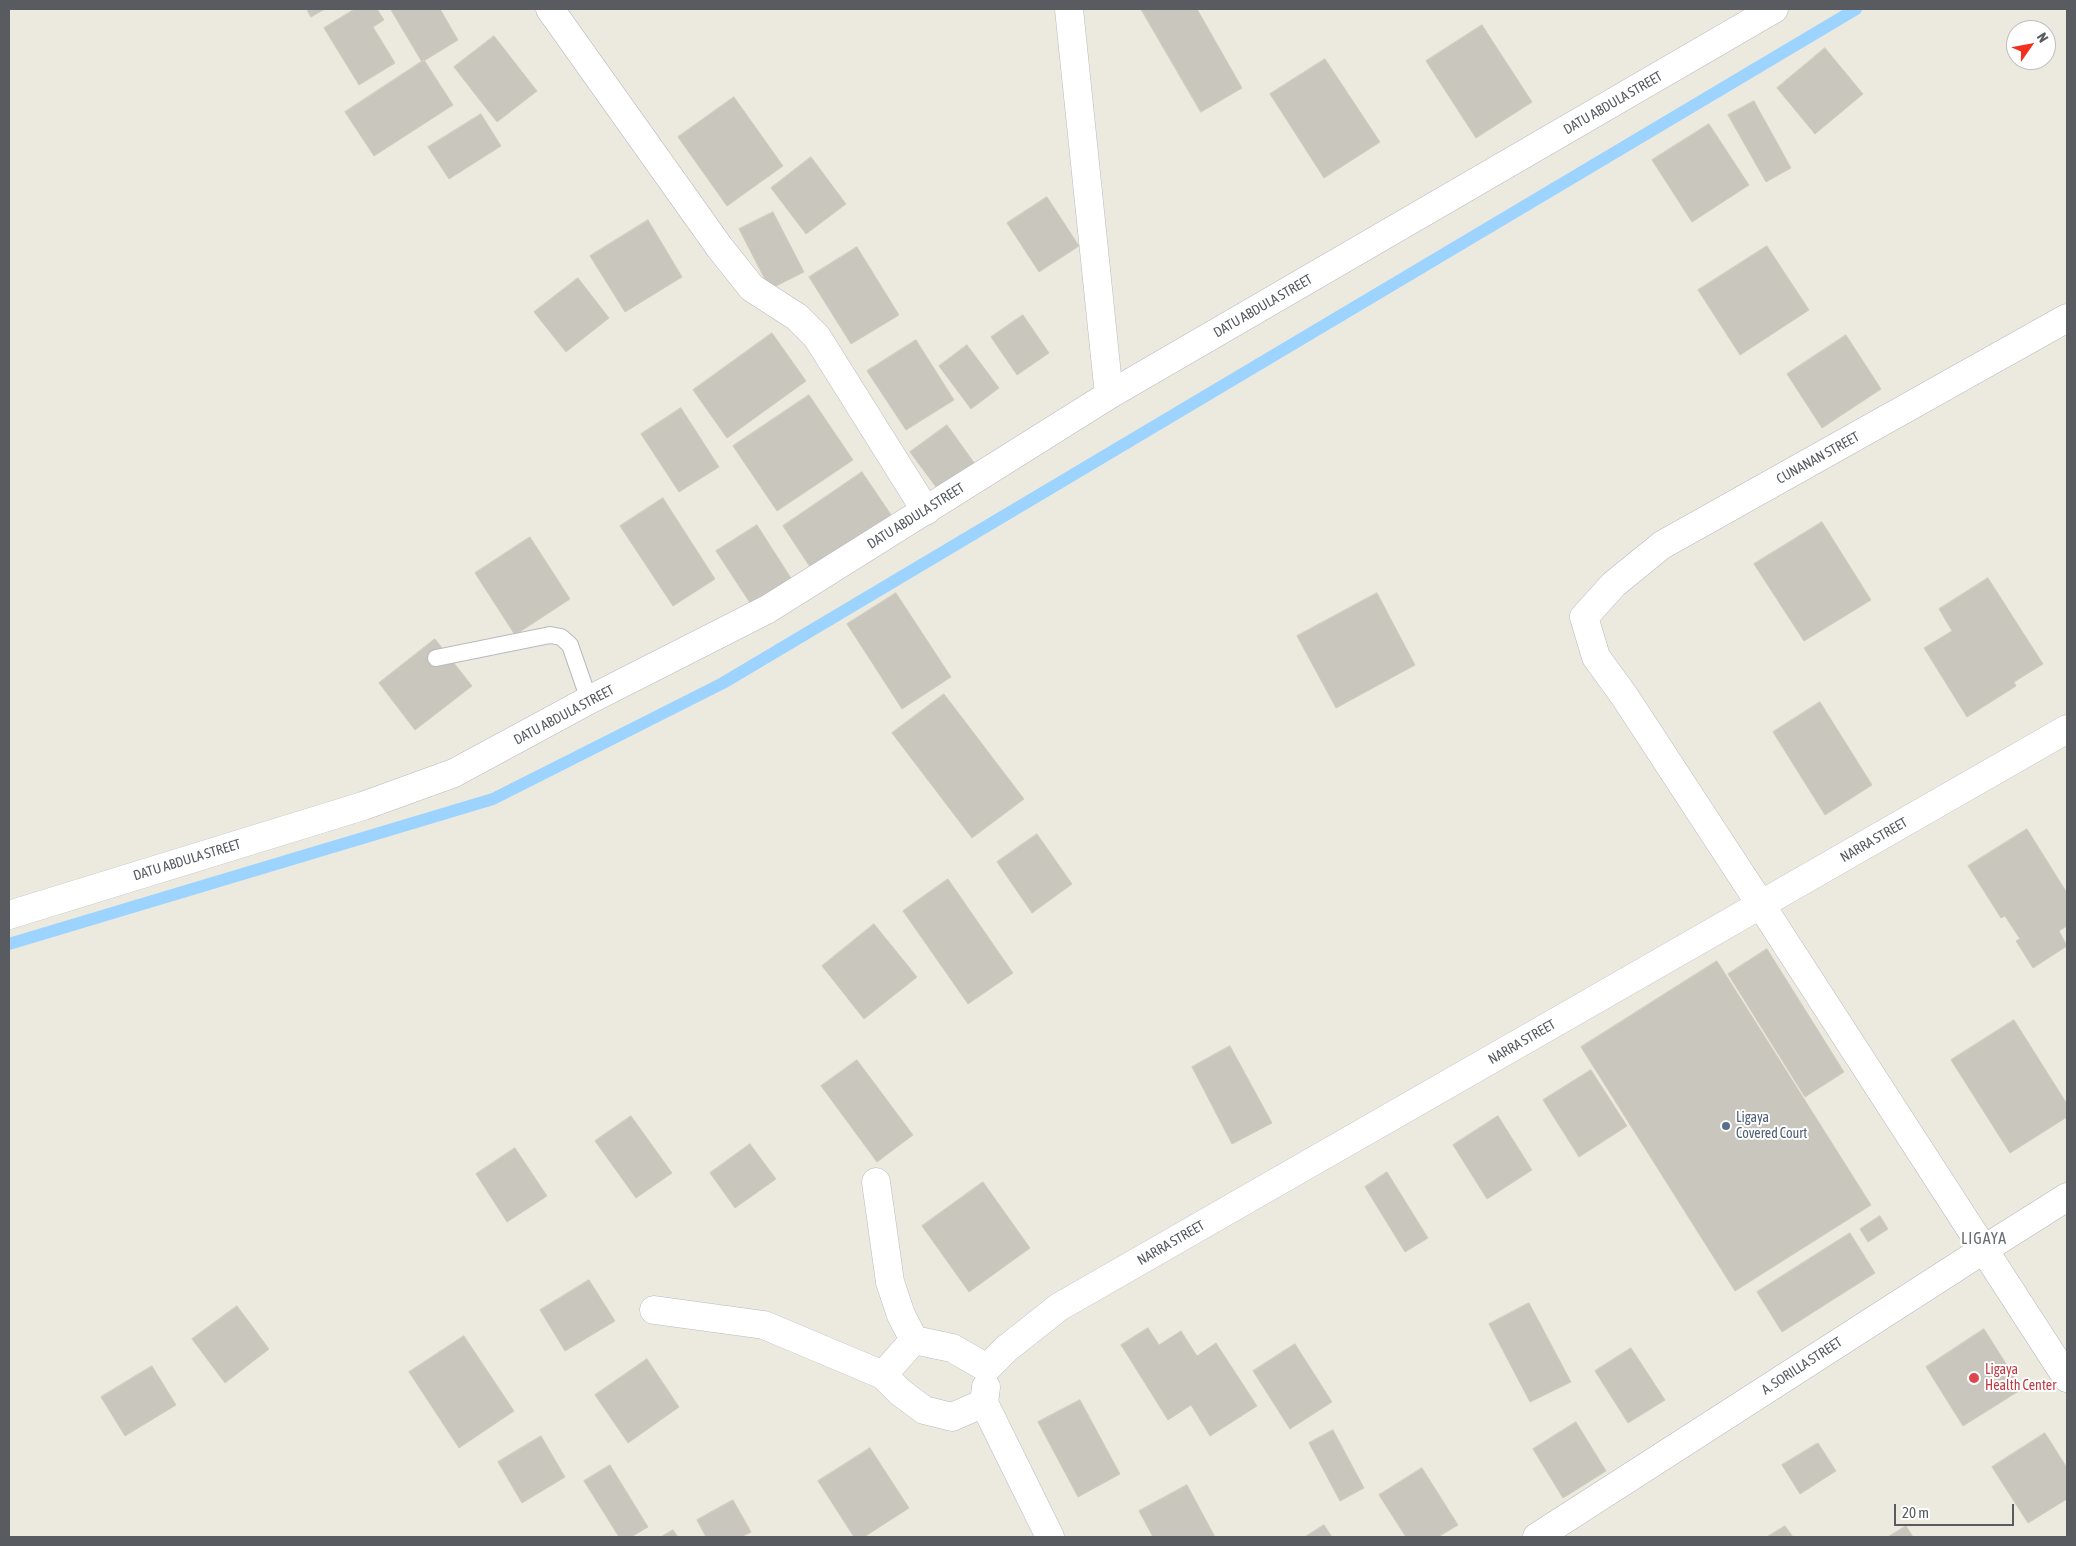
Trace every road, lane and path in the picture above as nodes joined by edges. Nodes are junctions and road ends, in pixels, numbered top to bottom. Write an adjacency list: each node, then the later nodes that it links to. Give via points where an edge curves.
1 (550, 9): 6 (street, via 752,288 797,317 817,337)
2 (1069, 9): 5 (street)
3 (1774, 9): 5 (street, DATU ABDULA STREET)
4 (2067, 318): 10 (street, CUNANAN STREET, via 1662,545 1614,584 1584,617 1596,657)
5 (1109, 396): 6 (street, DATU ABDULA STREET)
6 (926, 511): 8 (street, DATU ABDULA STREET, via 768,609)
7 (436, 658): 8 (lane, via 550,635 561,637 570,645)
8 (589, 700): 11 (street, DATU ABDULA STREET, via 454,773 363,806)
9 (2067, 729): 10 (street, NARRA STREET)
10 (1761, 905): 14 (street); 17 (street, NARRA STREET, via 1059,1307)
11 (9, 915)
12 (876, 1182): 16 (street, via 890,1282)
13 (2067, 1197): 14 (street, A. SORILLA STREET)
14 (1983, 1250): 19 (street); 22 (street, A. SORILLA STREET)
15 (654, 1310): 18 (street, via 764,1325)
16 (914, 1340): 17 (street, via 952,1348); 18 (street)
17 (987, 1368): 20 (street)
18 (883, 1375): 20 (street, via 924,1410 952,1417)
19 (2067, 1378)
20 (984, 1404): 21 (street)
21 (1050, 1537)
22 (1537, 1537)

